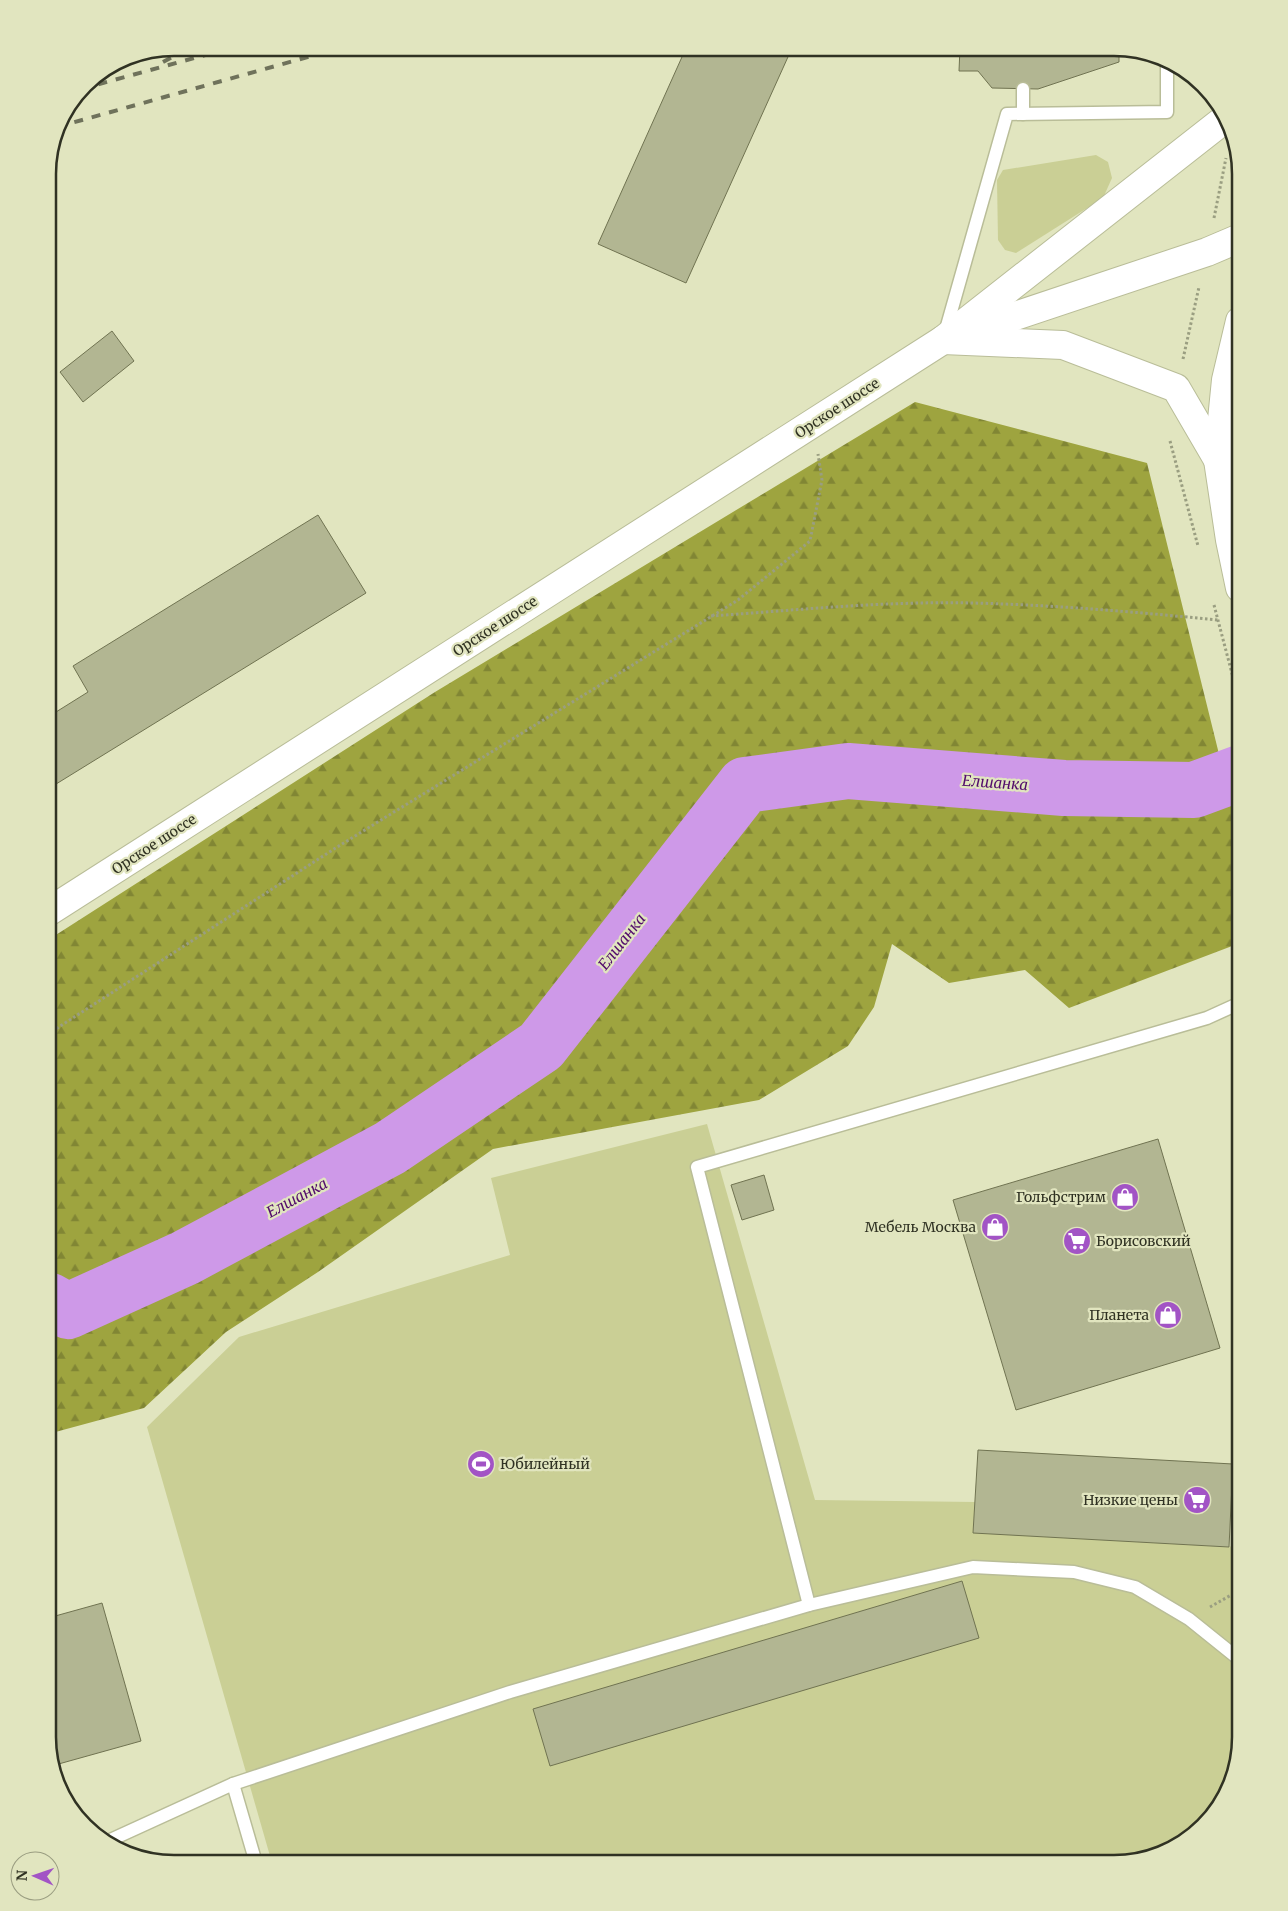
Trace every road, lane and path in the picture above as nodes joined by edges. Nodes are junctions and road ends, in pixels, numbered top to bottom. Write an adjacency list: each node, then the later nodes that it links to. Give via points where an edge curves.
1 (1167, 69): 3 (lane, via 1167,112)
2 (1023, 89): 3 (lane)
3 (1023, 114): 6 (lane, via 1008,114)
4 (1220, 123): 6 (main road)
5 (1232, 241): 6 (main road)
6 (943, 340): 8 (main road, Орское шоссе); 9 (main road, via 1063,345 1176,388)
7 (1232, 355): 9 (main road, via 1226,380)
8 (813, 423): 11 (path, via 822,480 810,541 738,600); 15 (main road, Орское шоссе)
9 (1218, 460): 10 (main road)
10 (1232, 550)
11 (711, 616): 12 (path, via 842,606 972,603 1115,610); 17 (path, via 334,848)
12 (1218, 620)
13 (1229, 664): 14 (path)
14 (1232, 675)
15 (57, 907)
16 (1232, 1006): 19 (lane, via 1197,1021 697,1167)
17 (56, 1029)
18 (1232, 1595): 20 (path)
19 (809, 1605): 20 (lane, via 974,1567 1074,1572 1135,1588); 22 (lane, via 510,1692)
20 (1190, 1619): 21 (lane)
21 (1232, 1653)
22 (234, 1784): 23 (lane); 24 (lane)
23 (114, 1838)
24 (254, 1854)

